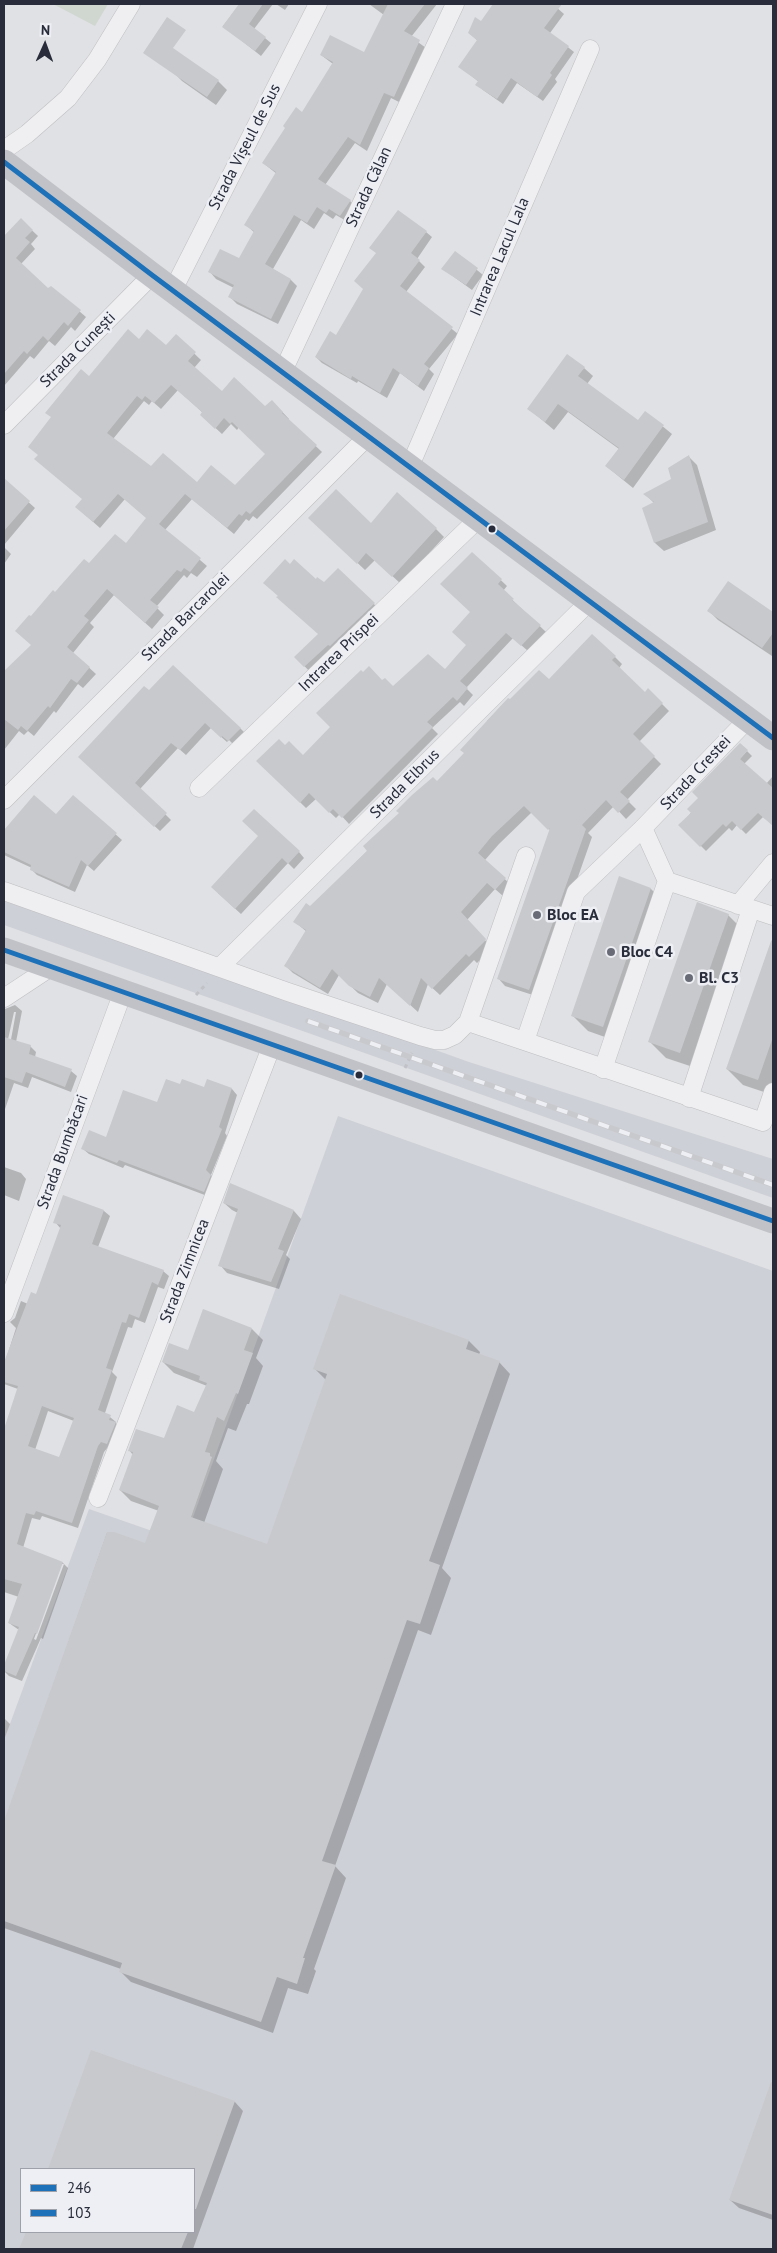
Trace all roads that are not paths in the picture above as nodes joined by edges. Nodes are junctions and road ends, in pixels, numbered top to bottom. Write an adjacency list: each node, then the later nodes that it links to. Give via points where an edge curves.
1 (131, 4): 5 (street, via 97,60 68,98)
2 (318, 4): 8 (street, Strada Vișeul de Sus)
3 (455, 4): 9 (street, Strada Călan)
4 (590, 49): 12 (street, Intrarea Lacul Lala)
5 (4, 150)
6 (4, 162): 7 (main road)
7 (152, 275): 8 (main road); 10 (street, Strada Cunești)
8 (173, 290): 9 (main road)
9 (283, 371): 11 (main road)
10 (4, 425)
11 (369, 435): 12 (main road); 18 (street, Strada Barcarolei)
12 (410, 466): 13 (main road)
13 (478, 518): 14 (main road); 17 (street, Intrarea Prispei)
14 (590, 601): 15 (main road); 28 (street, Strada Elbrus)
15 (748, 718): 16 (main road); 19 (street, Strada Crestei)
16 (773, 738)
17 (199, 788)
18 (4, 800)
19 (644, 828): 22 (street); 32 (street, Strada Crestei, via 576,892)
20 (526, 856): 31 (street)
21 (773, 863): 24 (street)
22 (667, 881): 24 (street); 34 (street)
23 (4, 892): 28 (street)
24 (744, 907): 25 (street); 36 (street)
25 (773, 916)
26 (4, 950): 27 (main road)
27 (51, 967): 29 (main road); 30 (street)
28 (220, 967): 31 (street, via 435,1040 455,1035)
29 (123, 992): 33 (main road); 38 (street, Strada Bumbăcari)
30 (4, 998)
31 (468, 1022): 32 (street)
32 (525, 1041): 34 (street)
33 (272, 1044): 37 (main road); 39 (street, Strada Zimnicea)
34 (603, 1069): 36 (street)
35 (773, 1092): 36 (street, via 762,1122)
36 (689, 1098)
37 (773, 1221)
38 (4, 1313)
39 (98, 1498)

